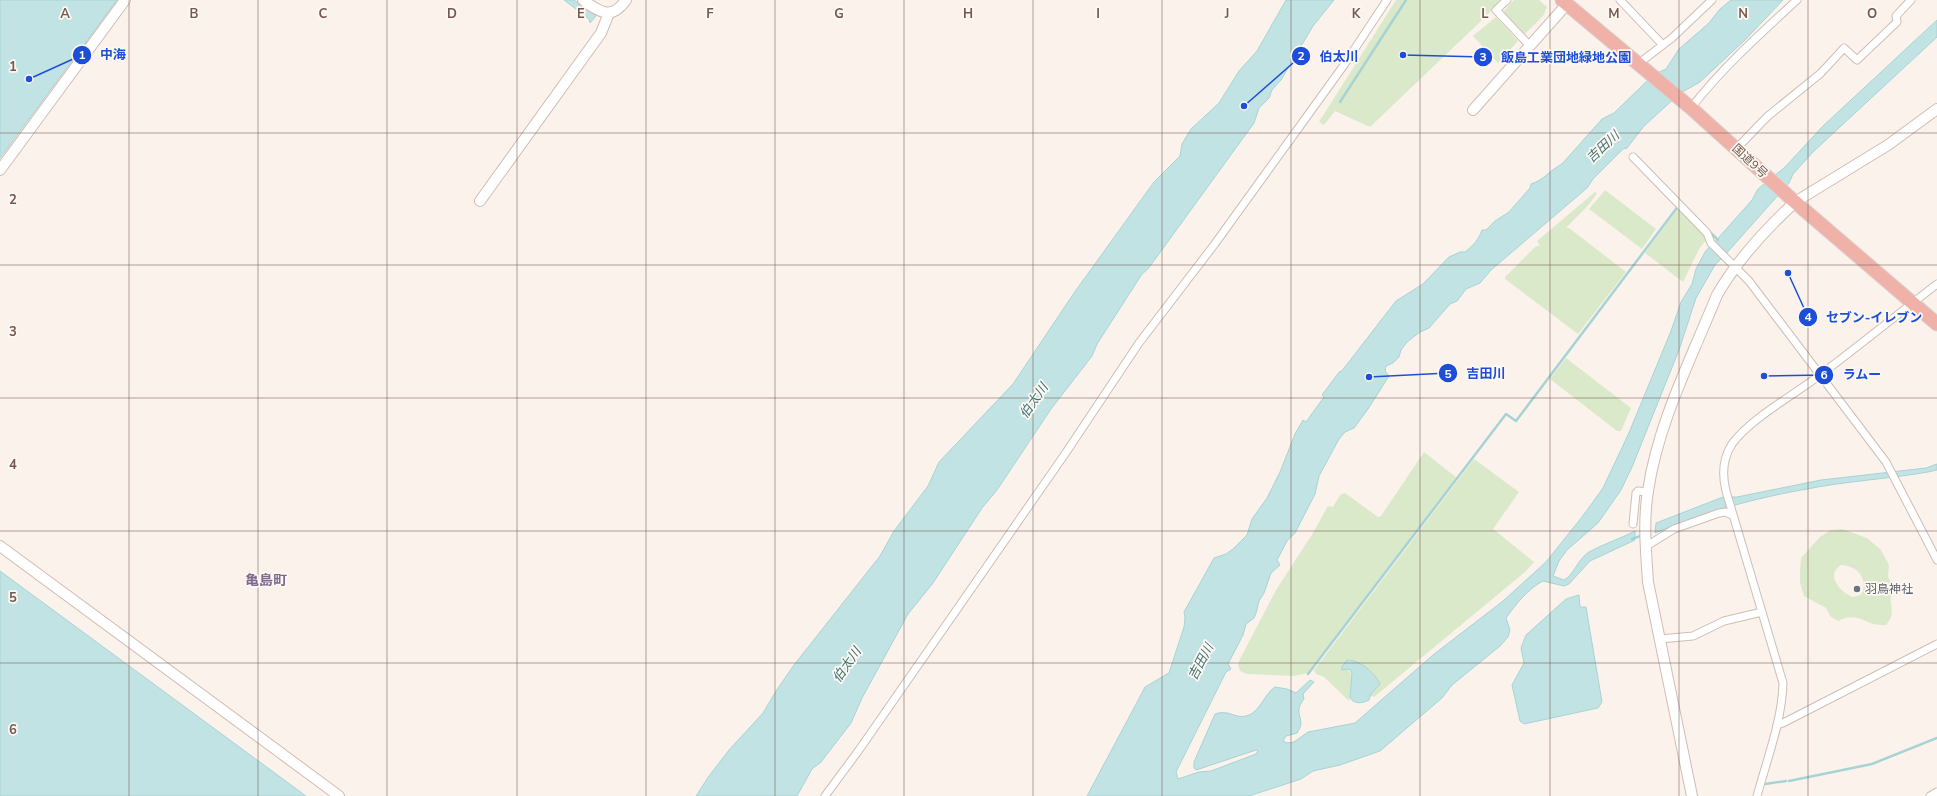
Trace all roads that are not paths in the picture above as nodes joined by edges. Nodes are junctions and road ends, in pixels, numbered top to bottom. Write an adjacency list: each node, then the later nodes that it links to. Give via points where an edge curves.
1 (125, 0): 20 (street)
2 (583, 0): 11 (street, via 600,12)
3 (626, 0): 11 (street, via 618,9)
4 (1387, 0): 40 (street, via 1344,65 1237,213 1139,343 1065,454)
5 (1507, 0): 13 (street, via 1496,10)
6 (1620, 0): 12 (street)
7 (1712, 0): 14 (street)
8 (1797, 0): 15 (street, via 1752,40)
9 (1911, 0): 18 (street, via 1896,16 1897,22 1857,60 1844,48 1821,73 1768,116)
10 (1565, 2): 13 (street); 14 (highway, 国道9号)
11 (609, 13): 21 (street, via 602,33)
12 (1660, 42)
13 (1530, 46): 17 (street)
14 (1640, 65): 15 (highway, 国道9号)
15 (1688, 106): 18 (highway, 国道9号)
16 (1937, 109): 22 (street, via 1888,146)
17 (1473, 110)
18 (1736, 149): 22 (highway, 国道9号)
19 (1633, 157): 23 (street, via 1707,233 1712,244)
20 (0, 170)
21 (480, 201)
22 (1795, 202): 23 (street); 25 (highway, 国道9号)
23 (1736, 267): 27 (street); 28 (street, via 1717,295 1673,404 1654,461)
24 (1937, 284): 25 (street)
25 (1913, 303): 26 (highway, 国道9号); 27 (street)
26 (1937, 324)
27 (1820, 375): 29 (street, via 1752,424 1732,445 1725,460 1723,474); 33 (street, via 1886,462)
28 (1647, 492): 30 (street, via 1636,493); 31 (street)
29 (1732, 515): 31 (street, via 1720,513 1674,529); 34 (street)
30 (1633, 524)
31 (1645, 544): 35 (street, via 1648,582)
32 (0, 546): 39 (street)
33 (1937, 560)
34 (1762, 612): 35 (street, via 1724,621 1693,636); 37 (street, via 1783,683 1783,700)
35 (1660, 639): 41 (street)
36 (1937, 644): 37 (street)
37 (1777, 725): 42 (street)
38 (1937, 792): 43 (street)
39 (340, 796)
40 (825, 796)
41 (1692, 796)
42 (1756, 796)
43 (1930, 796)

